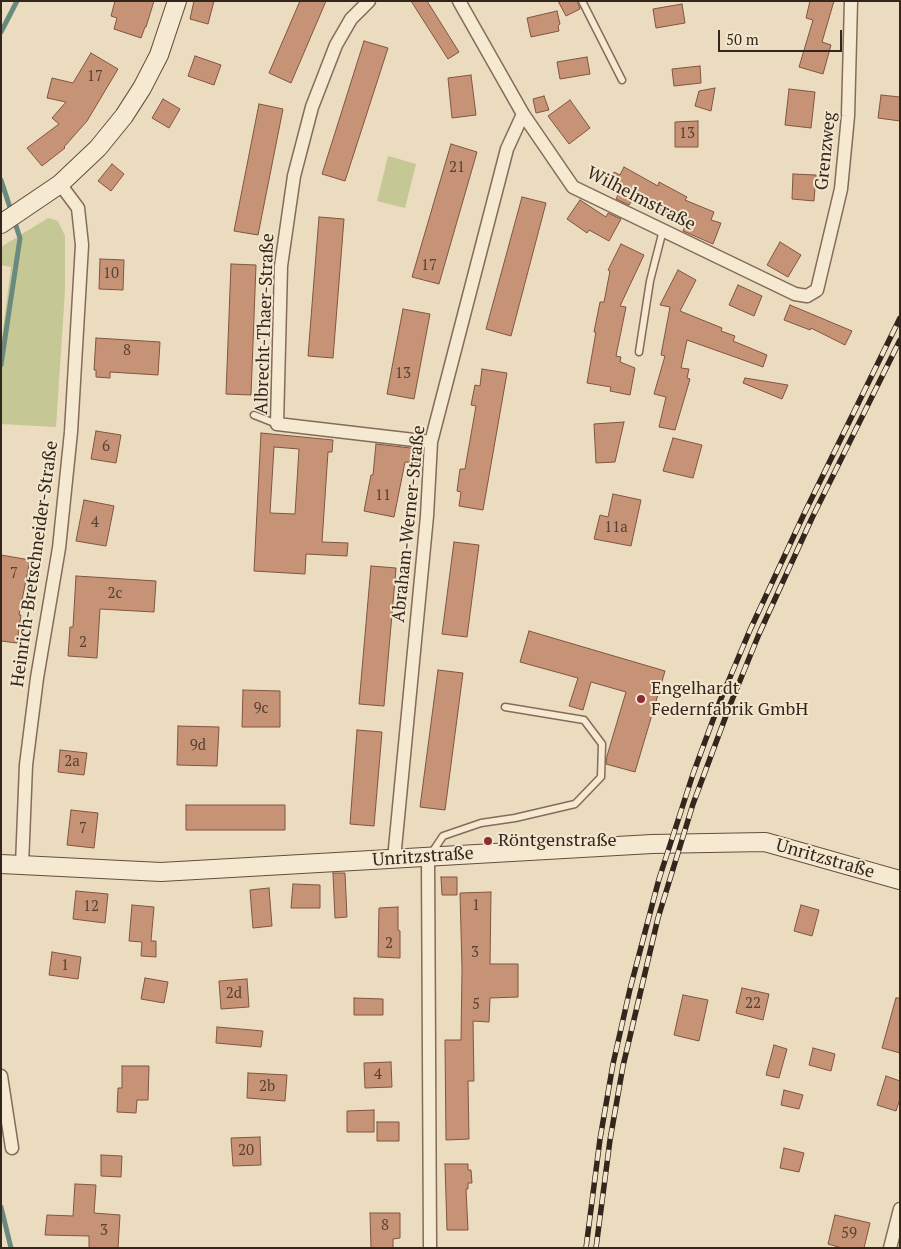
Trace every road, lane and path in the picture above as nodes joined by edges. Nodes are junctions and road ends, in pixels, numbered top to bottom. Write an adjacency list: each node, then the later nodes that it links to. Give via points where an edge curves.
1 (177, 1): 8 (street, via 159,55 142,88 98,148)
2 (369, 1): 14 (street, Albrecht-Thaer-Straße, via 351,19 333,52 312,107 294,176 282,266)
3 (459, 1): 7 (street, Wilhelmstraße)
4 (582, 1): 6 (lane)
5 (851, 1): 11 (street, Grenzweg, via 848,116 841,189 817,290)
6 (622, 80)
7 (523, 114): 10 (street, Wilhelmstraße, via 574,187); 15 (street, Abraham-Werner-Straße, via 508,149)
8 (60, 184): 9 (street); 20 (street, Heinrich-Bretschneider-Straße, via 78,208 82,245 71,432 58,548 26,765)
9 (1, 224)
10 (663, 230): 11 (street, Wilhelmstraße, via 795,294); 12 (lane, via 650,281)
11 (807, 296)
12 (639, 352)
13 (254, 415): 14 (lane)
14 (277, 424): 15 (street, Albrecht-Thaer-Straße)
15 (432, 442): 18 (street, Abraham-Werner-Straße)
16 (505, 707): 17 (lane, via 584,720 602,744 601,777 575,804 481,822 443,836)
17 (428, 857): 18 (street, Unritzstraße); 21 (street, Unritzstraße, via 652,844 764,842); 25 (street)
18 (394, 859): 20 (street, Unritzstraße, via 161,872)
19 (1, 864): 20 (street, Unritzstraße)
20 (22, 864)
21 (900, 880)
22 (1, 1076): 23 (street)
23 (12, 1148)
24 (900, 1209): 26 (street)
25 (430, 1248)
26 (890, 1248)

